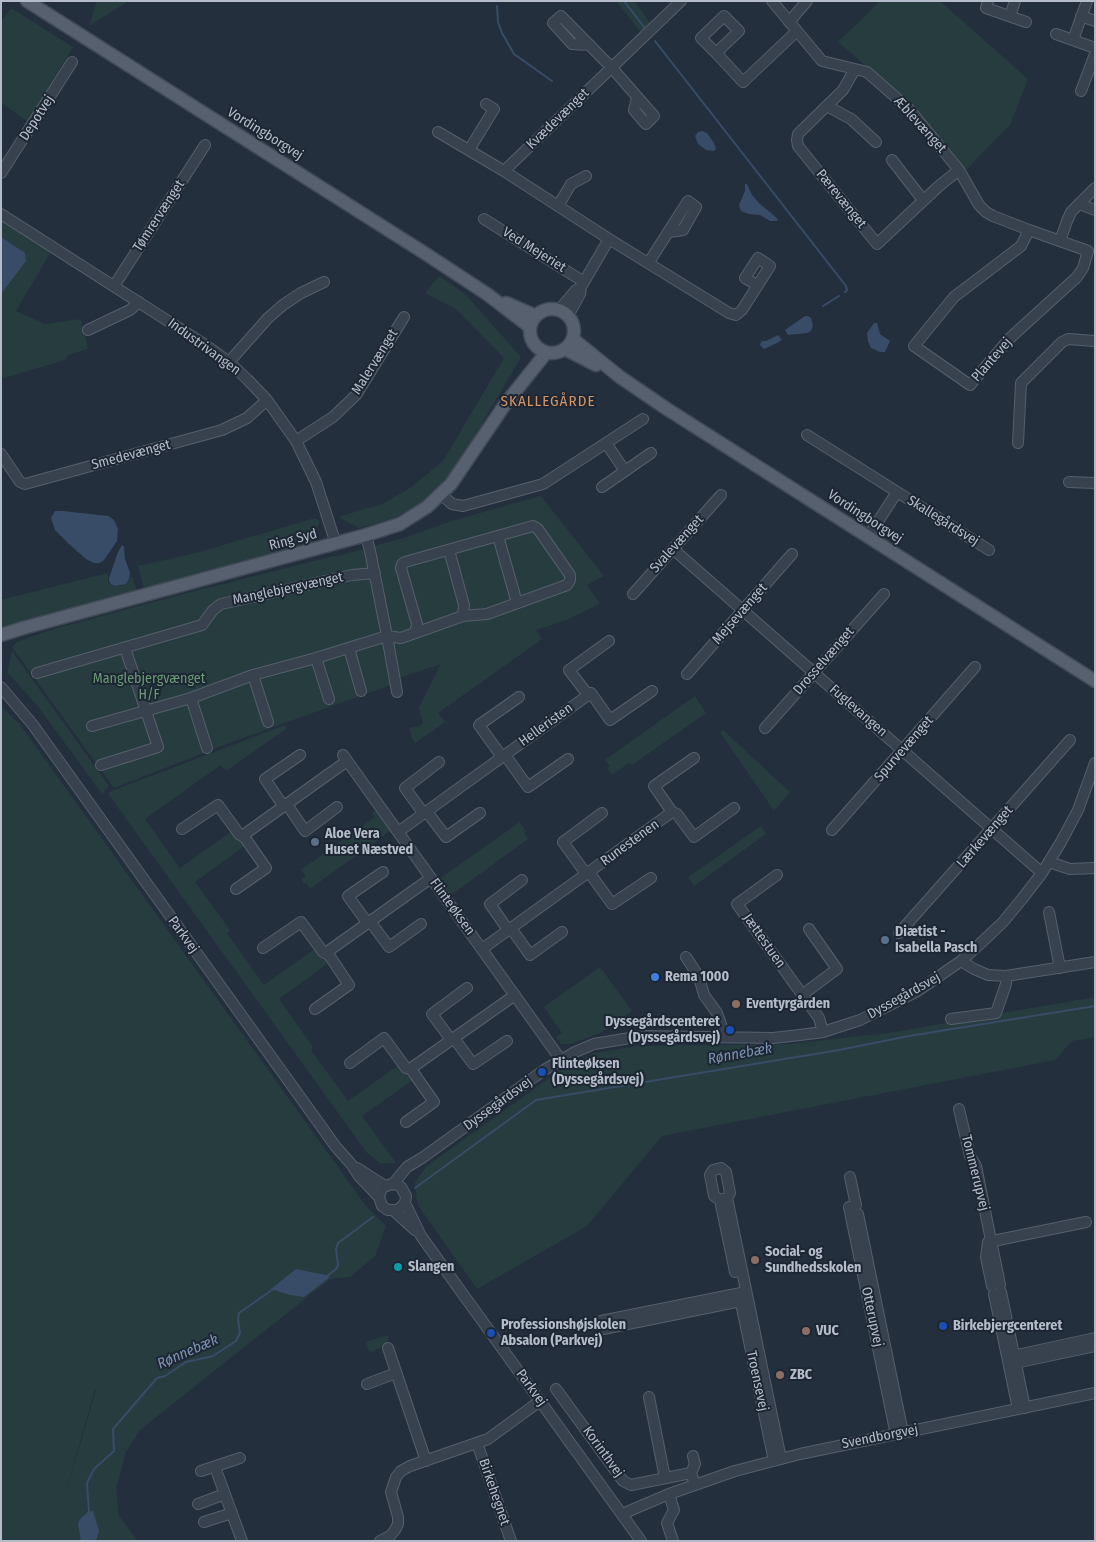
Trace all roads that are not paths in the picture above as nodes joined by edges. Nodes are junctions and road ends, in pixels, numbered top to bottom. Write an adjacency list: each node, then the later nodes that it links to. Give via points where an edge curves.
1 (27, 1): 56 (main road, Vordingborgvej)
2 (681, 1): 21 (street, Kvædevænget)
3 (772, 1): 11 (street, Æblevænget)
4 (807, 1): 11 (street)
5 (988, 1): 8 (street, via 986,8)
6 (1015, 1): 8 (street)
7 (1087, 1): 9 (street)
8 (1010, 16): 12 (street)
9 (1081, 16): 10 (street); 15 (street)
10 (1095, 21)
11 (790, 22): 13 (street, Æblevænget)
12 (1026, 22)
13 (797, 31): 18 (street, via 743,82); 22 (street, Æblevænget, via 822,61)
14 (1056, 34): 15 (street)
15 (1073, 40): 17 (street)
16 (590, 45): 21 (street)
17 (1095, 48)
18 (716, 54)
19 (1095, 54): 23 (street)
20 (72, 62): 34 (street, Depotvej)
21 (612, 68): 24 (street); 33 (street, Kvædevænget)
22 (856, 69): 26 (street, Pærevænget); 32 (street, Æblevænget, via 867,72 910,109)
23 (1081, 91)
24 (638, 98)
25 (486, 104): 30 (street, via 494,109)
26 (827, 106): 28 (street, via 851,119); 37 (street, Pærevænget, via 798,134 798,146 877,244)
27 (438, 132): 30 (street)
28 (876, 142)
29 (205, 145): 52 (street, Tømrervænget)
30 (469, 150): 33 (street)
31 (892, 160): 37 (street)
32 (959, 170): 37 (street, Pærevænget); 39 (street, Æblevænget)
33 (504, 171): 40 (street)
34 (1, 173)
35 (586, 176): 40 (street, via 571,184)
36 (1095, 188): 38 (street)
37 (923, 200)
38 (1079, 204): 41 (street); 47 (street, via 1067,221)
39 (979, 205): 44 (street, Plantevej, via 993,216)
40 (558, 206): 46 (street)
41 (1095, 210)
42 (1, 214): 52 (street, Industrivangen)
43 (484, 218): 50 (street, Ved Mejeriet)
44 (1029, 230): 47 (street, Plantevej); 47 (street, Plantevej, via 1021,246 954,297 914,346 970,385 1010,338 1083,268 1088,251)
45 (669, 232): 48 (street)
46 (610, 239): 48 (street); 50 (street)
47 (1060, 241)
48 (649, 262): 51 (street, via 736,315)
49 (324, 282): 61 (street, via 283,305)
50 (583, 284): 54 (street, via 575,291)
51 (757, 285)
52 (114, 286): 53 (street, Industrivangen)
53 (140, 302): 57 (street); 61 (street, Industrivangen)
54 (564, 313): 56 (main road, via 545,310); 59 (main road, via 574,327)
55 (404, 317): 65 (street, Malervænget, via 356,395 345,407)
56 (533, 322): 60 (main road, via 530,336)
57 (88, 330)
58 (1095, 340): 67 (street, via 1068,339 1062,342 1021,383)
59 (569, 344): 60 (main road, via 558,353); 79 (main road, Vordingborgvej)
60 (541, 350): 75 (main road, Ring Syd, via 460,472)
61 (229, 362): 62 (street, Industrivangen)
62 (267, 400): 65 (street, Industrivangen); 69 (street, Smedevænget, via 247,418 222,430 25,484 20,482)
63 (643, 420): 66 (street)
64 (807, 435): 74 (street, Skallegårdsvej)
65 (296, 441): 80 (street, Industrivangen, via 316,482)
66 (606, 443): 70 (street); 75 (street, via 543,484 463,506 452,504)
67 (1018, 443)
68 (652, 453): 70 (street)
69 (1, 454)
70 (625, 471): 73 (street)
71 (1069, 482): 72 (street)
72 (1095, 483)
73 (602, 487)
74 (897, 492): 79 (street, Skallegårdsvej); 83 (street, Skallegårdsvej)
75 (441, 494): 77 (main road, Ring Syd, via 415,516)
76 (721, 495): 81 (street, Svalevænget)
77 (366, 536): 80 (main road, Ring Syd); 85 (street)
78 (498, 536): 82 (street); 88 (street); 88 (street, via 534,526 570,575 567,585)
79 (868, 537): 105 (main road, Vordingborgvej)
80 (336, 544): 91 (main road, Ring Syd)
81 (673, 549): 86 (street, Svalevænget); 89 (street, Fuglevangen)
82 (449, 550): 90 (street, via 464,605); 92 (street, via 402,564 417,624)
83 (989, 550)
84 (792, 554): 89 (street, Mejsevænget)
85 (375, 573): 94 (street); 97 (street, Manglebjergvænget, via 352,575 220,604 202,625)
86 (633, 594)
87 (884, 594): 101 (street, Drosselvænget)
88 (517, 603): 90 (street, via 487,614)
89 (743, 610): 101 (street, Fuglevangen); 103 (street, Mejsevænget)
90 (463, 616): 92 (street)
91 (36, 625): 93 (main road, Ring Syd); 95 (main road, Ring Syd)
92 (415, 633): 94 (street, via 401,638)
93 (1, 635)
94 (388, 636): 98 (street); 109 (street)
95 (1, 641)
96 (609, 641): 111 (street, Helleristen, via 569,670)
97 (125, 648): 102 (street, Manglebjergvænget); 116 (street)
98 (349, 648): 99 (street); 107 (street)
99 (316, 658): 104 (street); 114 (street)
100 (976, 668): 122 (street, Spurvevænget)
101 (814, 672): 119 (street, Drosselvænget); 122 (street, Fuglevangen)
102 (38, 673)
103 (687, 674)
104 (252, 675): 113 (street); 117 (street)
105 (1095, 681)
106 (1, 687): 115 (street, Parkvej)
107 (361, 690)
108 (652, 691): 111 (street, Helleristen, via 610,720 590,693)
109 (397, 692)
110 (1, 694): 115 (street, Parkvej)
111 (588, 695): 124 (street, Helleristen)
112 (519, 696): 124 (street, Helleristen, via 479,725)
113 (191, 698): 116 (street); 121 (street)
114 (329, 700)
115 (15, 705): 181 (street, Parkvej, via 33,725)
116 (146, 710): 118 (street); 129 (street, via 158,747)
117 (268, 722)
118 (92, 726)
119 (765, 728)
120 (1070, 740): 138 (street, Lærkevænget)
121 (207, 748)
122 (902, 750): 138 (street, Fuglevangen); 139 (street, Spurvevænget)
123 (300, 755): 130 (street, via 264,780)
124 (503, 756): 126 (street, Helleristen, via 528,788); 134 (street, Helleristen)
125 (694, 758): 133 (street, Runestenen, via 654,786)
126 (568, 759)
127 (440, 762): 134 (street, via 405,788)
128 (1095, 763): 142 (street, Dyssegårdsvej, via 1078,810)
129 (101, 765)
130 (285, 805): 131 (street, via 305,831); 140 (street, Flinteøksen, via 345,758); 141 (street)
131 (337, 807)
132 (734, 808): 133 (street, Runestenen, via 694,837)
133 (672, 812): 145 (street, Runestenen)
134 (426, 813): 135 (street, via 446,837); 140 (street, Helleristen)
135 (480, 813)
136 (602, 813): 145 (street, Runestenen, via 563,842)
137 (182, 829): 141 (street, via 218,805)
138 (992, 829): 146 (street, Fuglevangen); 158 (street, Lærkevænget)
139 (832, 830)
140 (398, 832): 148 (street, Flinteøksen)
141 (242, 836): 151 (street, via 266,868)
142 (1049, 862): 143 (street, via 1070,869); 146 (street, Dyssegårdsvej)
143 (1095, 868)
144 (383, 872): 153 (street, via 348,896)
145 (587, 873): 149 (street, Runestenen, via 612,904); 155 (street, Runestenen)
146 (1042, 873): 163 (street, Dyssegårdsvej, via 1003,922)
147 (777, 875): 168 (street, Jættestuen, via 737,904)
148 (431, 878): 153 (street); 160 (street, Flinteøksen)
149 (651, 878)
150 (522, 880): 155 (street, via 490,904)
151 (236, 889)
152 (1049, 912): 165 (street)
153 (368, 922): 154 (street, via 389,947); 161 (street)
154 (421, 924)
155 (510, 929): 157 (street, via 530,955); 160 (street, Runestenen)
156 (809, 929): 168 (street, via 838,969)
157 (562, 932)
158 (899, 934)
159 (263, 948): 161 (street, via 301,922 323,952)
160 (482, 949): 169 (street, Flinteøksen)
161 (327, 952): 170 (street, via 349,985)
162 (686, 957): 173 (street, via 699,977 704,996 717,1013)
163 (961, 961): 166 (street, via 988,974); 172 (street, Dyssegårdsvej, via 899,1001 860,1020)
164 (1095, 962): 165 (street)
165 (1060, 968): 166 (street)
166 (1006, 976): 171 (street, via 996,1013)
167 (466, 988): 174 (street, via 432,1014)
168 (802, 994): 172 (street, Jættestuen, via 819,1018)
169 (515, 995): 174 (street); 176 (street, Flinteøksen)
170 (315, 1009)
171 (951, 1020)
172 (823, 1032): 173 (street, Dyssegårdsvej, via 773,1038)
173 (723, 1037): 176 (street, Dyssegårdsvej, via 642,1036 616,1039 594,1044)
174 (452, 1040): 175 (street, via 473,1064); 178 (street)
175 (507, 1041)
176 (561, 1060): 183 (street, Dyssegårdsvej, via 422,1158)
177 (350, 1062): 178 (street, via 384,1038)
178 (410, 1069): 180 (street, via 434,1102)
179 (959, 1109): 190 (street, Tommerupvej, via 970,1156 976,1166)
180 (406, 1122)
181 (352, 1165): 183 (street, Parkvej); 184 (street, Parkvej)
182 (850, 1177): 204 (street, Otterupvej, via 852,1206)
183 (393, 1186): 184 (street, via 380,1191); 186 (street, via 405,1192)
184 (379, 1197): 187 (street, via 382,1206)
185 (723, 1199): 191 (street, Troensevej)
186 (405, 1202): 187 (street); 189 (street, Parkvej)
187 (394, 1210): 189 (street, Parkvej)
188 (1086, 1222): 190 (street)
189 (422, 1236): 202 (street, Parkvej)
190 (990, 1240): 196 (street, Tommerupvej, via 986,1257 997,1289)
191 (743, 1296): 192 (street); 208 (street, Troensevej)
192 (602, 1325)
193 (1095, 1338): 196 (street)
194 (1095, 1346): 196 (street)
195 (388, 1348): 197 (street)
196 (1011, 1360): 203 (street, Tommerupvej)
197 (396, 1373): 198 (street); 209 (street)
198 (367, 1384)
199 (556, 1389): 213 (street, Korinthvej, via 623,1481 630,1485)
200 (1095, 1394): 203 (street, Svendborgvej)
201 (649, 1397): 213 (street)
202 (540, 1401): 205 (street, Birkehegnet, via 488,1439); 219 (street, Parkvej)
203 (1022, 1409): 204 (street, Svendborgvej)
204 (900, 1434): 208 (street, Svendborgvej)
205 (477, 1443): 209 (street, Birkehegnet); 223 (street, Birkehegnet)
206 (693, 1456): 212 (street, via 695,1464)
207 (240, 1458): 210 (street)
208 (777, 1460): 214 (street, Svendborgvej)
209 (426, 1461): 222 (street, Birkehegnet, via 410,1466 396,1477 391,1492 398,1524 390,1536)
210 (215, 1466): 211 (street); 215 (street)
211 (200, 1471)
212 (691, 1473): 213 (street, Korinthvej); 214 (street)
213 (665, 1478)
214 (695, 1485): 216 (street, Svendborgvej)
215 (225, 1494): 217 (street); 218 (street)
216 (669, 1494): 219 (street, Svendborgvej); 225 (street, via 674,1510 667,1524)
217 (198, 1504)
218 (232, 1513): 220 (street); 221 (street)
219 (622, 1514): 224 (street, Parkvej)
220 (204, 1522)
221 (242, 1541)
222 (380, 1541)
223 (511, 1541)
224 (641, 1541)
225 (673, 1541)

